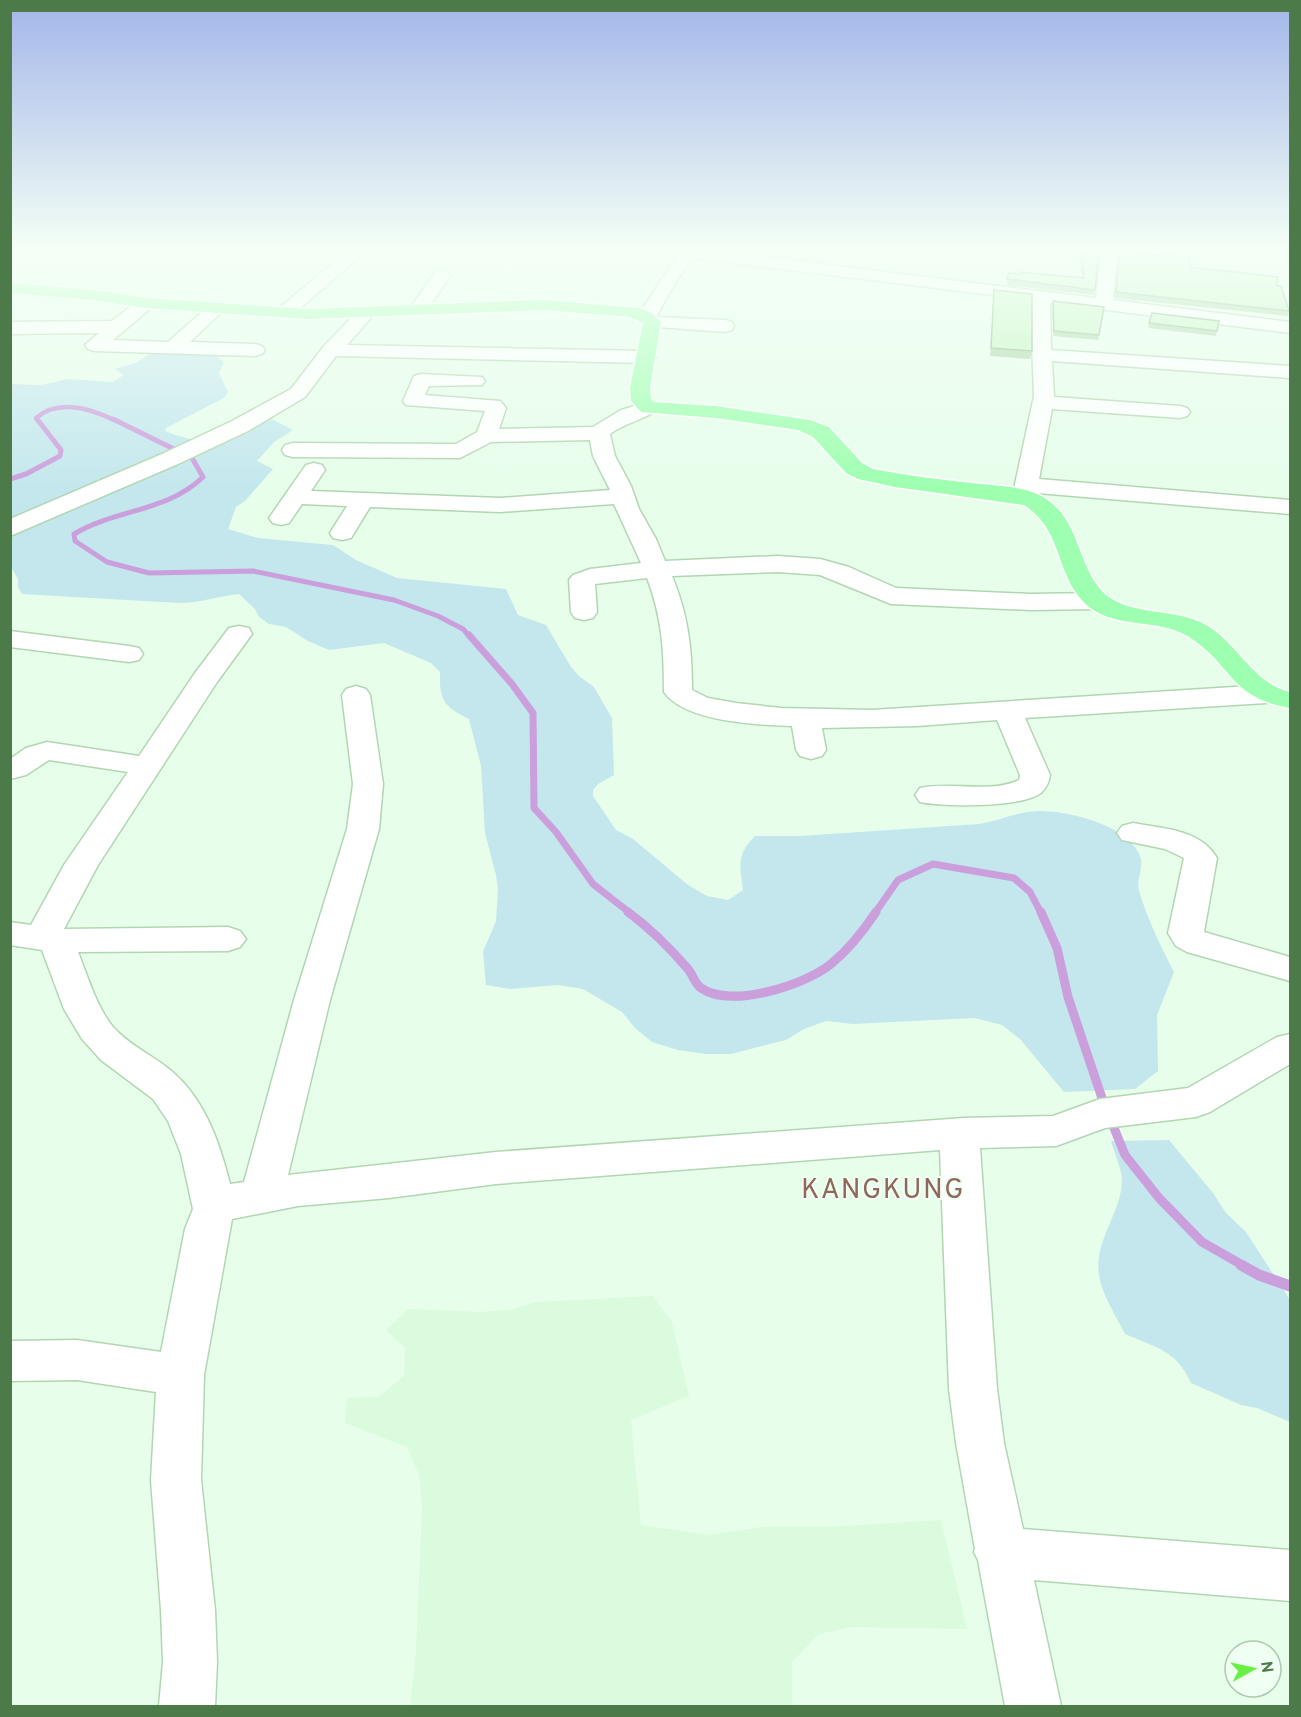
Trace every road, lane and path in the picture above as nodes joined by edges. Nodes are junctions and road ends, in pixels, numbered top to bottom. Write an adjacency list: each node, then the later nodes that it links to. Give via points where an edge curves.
1 (110, 331): 6 (street, via 89,350)
2 (191, 331): 6 (street)
3 (349, 331): 8 (street)
4 (648, 331): 10 (main road)
5 (1041, 331): 9 (street)
6 (173, 347): 7 (street)
7 (255, 350)
8 (331, 350): 10 (street); 27 (street, via 298,393 202,444)
9 (1042, 355): 11 (street); 13 (street)
10 (646, 357): 14 (main road, via 640,388 641,401)
11 (1290, 372)
12 (475, 381): 17 (street, via 421,380 413,401 486,404 496,408)
13 (1043, 402): 15 (street); 21 (street)
14 (648, 408): 16 (street); 21 (main road, via 716,412 803,424 821,432 854,468 866,474)
15 (1180, 412)
16 (610, 426): 17 (street); 22 (street, via 604,456)
17 (489, 427): 18 (street); 19 (street, via 460,451)
18 (414, 430)
19 (294, 450)
20 (314, 470): 23 (street)
21 (1026, 491): 25 (street); 30 (main road, via 1055,518 1083,582)
22 (624, 496): 24 (street, via 500,505); 29 (street)
23 (295, 497): 24 (street); 26 (street)
24 (362, 500): 28 (street)
25 (1290, 507)
26 (281, 518)
27 (10, 529)
28 (342, 533)
29 (656, 569): 30 (street, via 778,564 820,567 891,596); 31 (street, via 585,578); 38 (street, via 671,606 678,692 684,699 756,715)
30 (1098, 601): 36 (main road, via 1190,627 1254,687)
31 (584, 612)
32 (239, 634): 40 (street)
33 (10, 639): 34 (street)
34 (129, 654)
35 (356, 695): 49 (street, via 368,784 363,829 312,1000)
36 (1278, 697): 37 (street, via 1096,704)
37 (1008, 712): 38 (street, via 880,719); 42 (street, via 1035,775 1029,788 1015,793)
38 (806, 718): 39 (street)
39 (811, 750)
40 (148, 766): 41 (street, via 47,751); 44 (street)
41 (10, 770)
42 (931, 795)
43 (1133, 833): 46 (street, via 1189,845 1200,853 1188,938)
44 (36, 937): 45 (street); 50 (street, via 114,1052 154,1077 183,1108 202,1151)
45 (228, 939)
46 (1290, 969)
47 (1290, 1047): 48 (street, via 1196,1102 1100,1114 1056,1131)
48 (964, 1133): 49 (street, via 496,1168); 53 (street, via 960,1148 973,1389)
49 (262, 1195): 50 (street, via 224,1202)
50 (214, 1209): 52 (street, via 207,1228)
51 (10, 1361): 52 (street, via 77,1360)
52 (180, 1375): 55 (street, via 176,1480 188,1610)
53 (1000, 1552): 54 (street); 56 (street)
54 (1290, 1576)
55 (187, 1707)
56 (1033, 1707)

